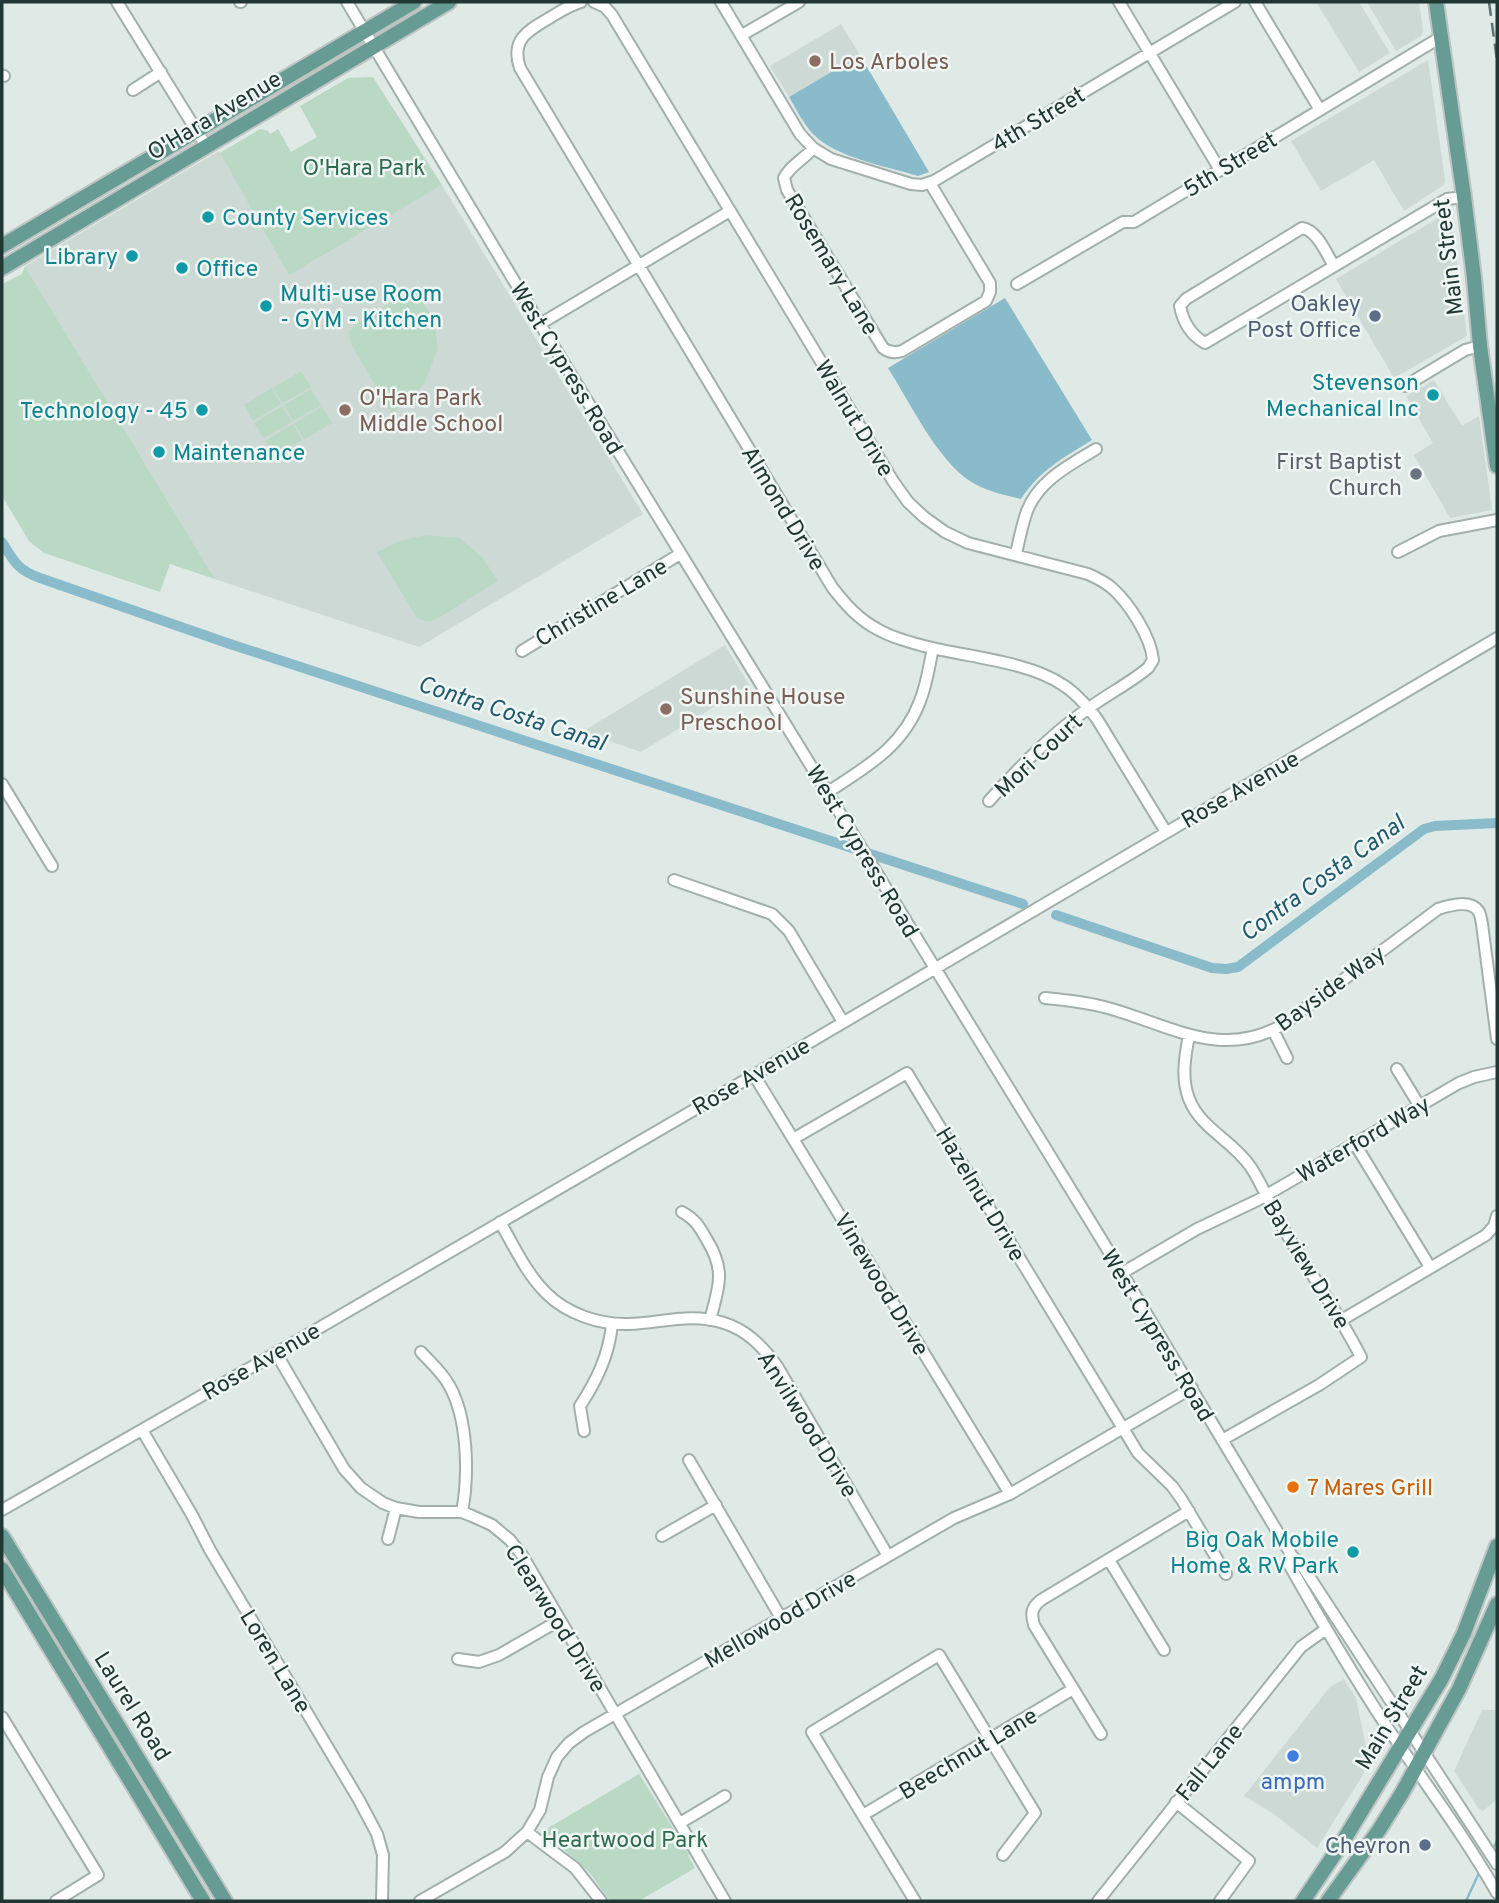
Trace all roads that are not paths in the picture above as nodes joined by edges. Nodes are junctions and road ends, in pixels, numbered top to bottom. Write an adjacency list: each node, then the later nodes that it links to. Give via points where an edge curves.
1 (117, 2): 18 (street)
2 (347, 2): 13 (street, West Cypress Road)
3 (415, 2): 13 (main road, O'Hara Avenue)
4 (449, 2): 16 (main road, O'Hara Avenue)
5 (581, 2): 31 (street, Almond Drive, via 527,31 517,51 520,68)
6 (595, 2): 29 (street, Walnut Drive, via 612,15)
7 (722, 2): 14 (street)
8 (799, 2): 14 (street)
9 (1119, 2): 17 (street)
10 (1235, 2): 17 (street, 4th Street)
11 (1255, 2): 20 (street)
12 (1436, 2): 15 (main road, Main Street)
13 (365, 32): 16 (street, West Cypress Road); 21 (main road, O'Hara Avenue)
14 (742, 36): 24 (street)
15 (1441, 37): 20 (street, 5th Street); 28 (main road, Main Street)
16 (374, 47): 23 (main road, O'Hara Avenue); 35 (street, West Cypress Road)
17 (1150, 53): 26 (street); 27 (street, 4th Street)
18 (161, 72): 19 (street); 21 (street)
19 (133, 90)
20 (1320, 110): 26 (street, 5th Street)
21 (196, 130): 22 (main road, O'Hara Avenue); 23 (street)
22 (172, 145): 25 (main road); 30 (main road, O'Hara Avenue)
23 (206, 146): 25 (main road, O'Hara Avenue)
24 (813, 148): 27 (street, via 831,159 911,184); 27 (street, Rosemary Lane, via 787,171 787,190 887,352 902,351 986,301 990,292)
25 (188, 157): 33 (main road, O'Hara Avenue)
26 (1220, 170): 34 (street, 5th Street)
27 (930, 183)
28 (1464, 197): 32 (street, via 1447,199); 36 (main road, Main Street)
29 (730, 211): 31 (street); 43 (street, Walnut Drive, via 908,502 945,532 968,543)
30 (2, 246)
31 (639, 265): 35 (street); 45 (street, Almond Drive, via 845,604 880,631)
32 (1334, 266): 32 (street, via 1205,343 1182,319 1180,306 1186,299 1301,228 1313,233)
33 (2, 267)
34 (1017, 284)
35 (540, 324): 42 (street, West Cypress Road)
36 (1480, 346): 37 (street, via 1465,350); 39 (main road, Main Street)
37 (1405, 386)
38 (1096, 449): 43 (street, via 1037,493)
39 (1497, 466)
40 (1497, 520): 41 (street, via 1440,531)
41 (1398, 552)
42 (680, 554): 46 (street, Christine Lane); 49 (street, West Cypress Road)
43 (1016, 554): 47 (street, Walnut Drive, via 1102,581 1125,602 1148,639 1153,660 1148,668)
44 (1497, 638): 51 (street, Rose Avenue)
45 (933, 648): 47 (street, Almond Drive, via 1031,669 1065,686); 49 (street, via 919,704 897,740 871,764)
46 (522, 651)
47 (1088, 708): 50 (street, Mori Court, via 1038,749); 51 (street, Almond Drive)
48 (2, 784): 52 (street)
49 (828, 792): 54 (street, West Cypress Road)
50 (989, 801)
51 (1166, 832): 54 (street, Rose Avenue)
52 (52, 866)
53 (674, 880): 56 (street, via 772,914 789,931)
54 (934, 968): 56 (street, Rose Avenue); 72 (street, West Cypress Road)
55 (1045, 998): 58 (street, Bayside Way, via 1086,1002)
56 (843, 1022): 63 (street, Rose Avenue)
57 (1273, 1030): 58 (street, Bayside Way, via 1239,1040); 59 (street, Bayside Way, via 1438,909 1465,904 1479,912 1482,924); 60 (street)
58 (1189, 1035): 67 (street, Bayview Drive, via 1184,1063 1189,1098 1208,1128 1250,1166)
59 (1497, 1040)
60 (1287, 1058)
61 (1397, 1069): 64 (street)
62 (1497, 1072): 64 (street, Waterford Way, via 1459,1083)
63 (754, 1075): 65 (street, Vinewood Drive); 70 (street, Rose Avenue)
64 (1419, 1105): 66 (street, Waterford Way)
65 (793, 1139): 79 (street, Hazelnut Drive, via 907,1073); 84 (street, Vinewood Drive)
66 (1355, 1144): 67 (street, Waterford Way); 71 (street)
67 (1266, 1195): 72 (street, Waterford Way); 74 (street, Bayview Drive)
68 (682, 1212): 73 (street, via 695,1219 717,1255 720,1279)
69 (1497, 1216): 71 (street, via 1486,1235)
70 (500, 1222): 75 (street, Anvilwood Drive, via 547,1295 571,1312); 77 (street, Rose Avenue)
71 (1430, 1267): 74 (street)
72 (1122, 1273): 78 (street, West Cypress Road)
73 (710, 1320): 75 (street, Anvilwood Drive, via 680,1317); 94 (street, Anvilwood Drive, via 739,1329 771,1358)
74 (1340, 1321): 82 (street, Bayview Drive, via 1361,1359)
75 (612, 1324): 81 (street, via 606,1356 580,1406)
76 (421, 1352): 89 (street, via 448,1382 457,1401 467,1477)
77 (276, 1353): 80 (street, Rose Avenue); 86 (street, Clearwood Drive, via 344,1469 361,1488)
78 (1192, 1388): 79 (street, Mellowood Drive); 82 (street, West Cypress Road)
79 (1123, 1428): 84 (street, Mellowood Drive); 88 (street)
80 (142, 1430): 87 (street, Rose Avenue); 127 (street, Loren Lane, via 377,1834 383,1855)
81 (584, 1431)
82 (1222, 1440): 95 (street, West Cypress Road)
83 (689, 1460): 85 (street)
84 (1010, 1494): 94 (street, Mellowood Drive, via 954,1518)
85 (716, 1505): 91 (street); 100 (street)
86 (396, 1508): 89 (street, Clearwood Drive); 92 (street)
87 (2, 1510)
88 (1189, 1511): 96 (street); 98 (street)
89 (462, 1512): 101 (street, Clearwood Drive, via 492,1525 510,1540)
90 (2, 1535): 120 (main road, Laurel Road)
91 (662, 1536)
92 (388, 1539)
93 (1497, 1546): 108 (main road, Main Street, via 1464,1633)
94 (888, 1556): 100 (street, Mellowood Drive)
95 (1292, 1556): 102 (street, West Cypress Road, via 1290,1566); 108 (street, West Cypress Road)
96 (1109, 1560): 103 (street); 105 (street, via 1041,1600 1032,1612 1034,1625)
97 (2, 1569): 118 (main road, Laurel Road)
98 (1226, 1574)
99 (1497, 1604): 112 (main road, Main Street, via 1460,1689)
100 (781, 1618): 106 (street, Mellowood Drive)
101 (560, 1620): 104 (street, via 499,1655 479,1662); 106 (street, Clearwood Drive)
102 (1326, 1629): 111 (street, West Cypress Road); 115 (street, Fall Lane, via 1301,1647)
103 (1164, 1650)
104 (458, 1658)
105 (1073, 1689): 109 (street); 110 (street, Beechnut Lane)
106 (615, 1714): 117 (street, Clearwood Drive); 119 (street, Mellowood Drive, via 569,1743 557,1757 540,1810)
107 (2, 1717): 124 (street, via 98,1875)
108 (1410, 1732): 111 (main road, Main Street); 112 (street, West Cypress Road)
109 (1101, 1734)
110 (990, 1740): 116 (street, Beechnut Lane); 116 (street, via 939,1656 813,1732); 121 (street, via 1035,1813)
111 (1401, 1746): 113 (street, West Cypress Road); 134 (main road, Main Street)
112 (1424, 1753): 113 (main road, Main Street); 122 (street, West Cypress Road)
113 (1416, 1768): 123 (street, West Cypress Road); 135 (main road, Main Street)
114 (725, 1796): 117 (street)
115 (1176, 1802): 132 (street, Fall Lane); 133 (street, via 1249,1861)
116 (863, 1815): 131 (street)
117 (680, 1823): 130 (street, Clearwood Drive)
118 (156, 1824): 120 (main road, via 181,1852); 125 (main road, Laurel Road)
119 (527, 1832): 128 (street, Mellowood Drive, via 505,1852); 129 (street, via 575,1868)
120 (194, 1849): 126 (main road, Laurel Road)
121 (1003, 1855)
122 (1497, 1864)
123 (1497, 1893)
124 (56, 1901)
125 (203, 1901)
126 (225, 1901)
127 (382, 1901)
128 (420, 1901)
129 (601, 1901)
130 (725, 1901)
131 (915, 1901)
132 (1098, 1901)
133 (1220, 1901)
134 (1303, 1901)
135 (1328, 1901)

